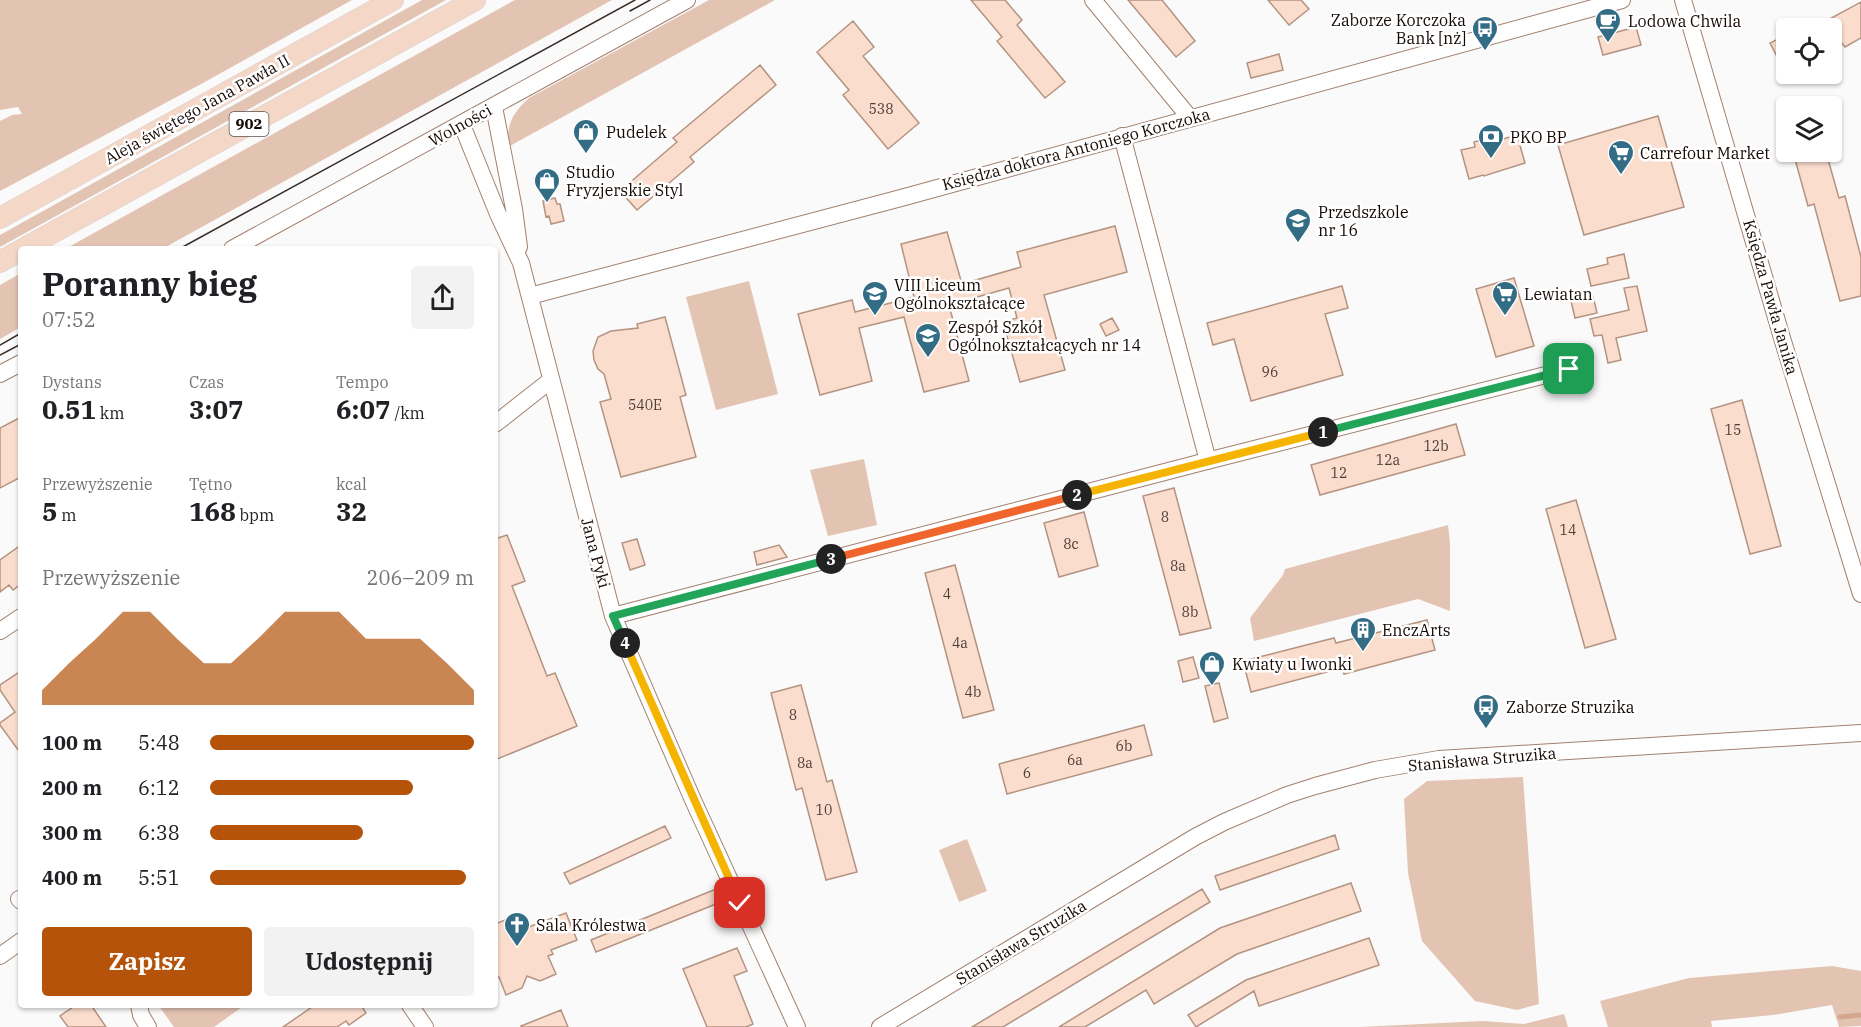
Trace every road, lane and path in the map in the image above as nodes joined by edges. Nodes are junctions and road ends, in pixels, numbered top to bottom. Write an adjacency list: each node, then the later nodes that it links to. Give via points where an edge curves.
1 (393, 0): 12 (main road, Aleja świętego Jana Pawła II / 902)
2 (475, 0): 13 (main road, 902)
3 (687, 0): 8 (street, Wolności)
4 (1093, 0): 9 (street)
5 (1622, 0): 7 (street, Księdza doktora Antoniego Korczoka)
6 (1683, 0): 25 (street, Księdza Pawła Janika)
7 (1574, 6): 9 (street, Księdza doktora Antoniego Korczoka)
8 (494, 107): 10 (street, Wolności); 17 (street, Jana Pyki)
9 (1190, 118): 11 (street, Księdza doktora Antoniego Korczoka)
10 (462, 125): 14 (street, Wolności); 17 (street, Jana Pyki)
11 (1122, 136): 18 (street, Księdza doktora Antoniego Korczoka); 24 (street)
12 (0, 218)
13 (29, 246)
14 (238, 246)
15 (18, 252): 16 (main road, 902)
16 (0, 262)
17 (520, 263): 18 (street, Jana Pyki)
18 (530, 296): 22 (street, Jana Pyki)
19 (18, 365): 21 (street)
20 (1569, 369): 24 (street)
21 (0, 374)
22 (551, 380): 23 (street); 26 (street, Jana Pyki)
23 (498, 422)
24 (1208, 461): 26 (street)
25 (1861, 594)
26 (613, 616): 36 (street, Jana Pyki)
27 (18, 618): 28 (street)
28 (0, 631)
29 (1861, 733): 37 (street, Stanisława Struzika, via 1439,759 1315,786 1255,808 1196,837)
30 (18, 943): 31 (street)
31 (0, 956)
32 (140, 1008): 34 (street)
33 (412, 1008): 35 (street)
34 (148, 1027)
35 (425, 1027)
36 (797, 1027)
37 (880, 1027)

